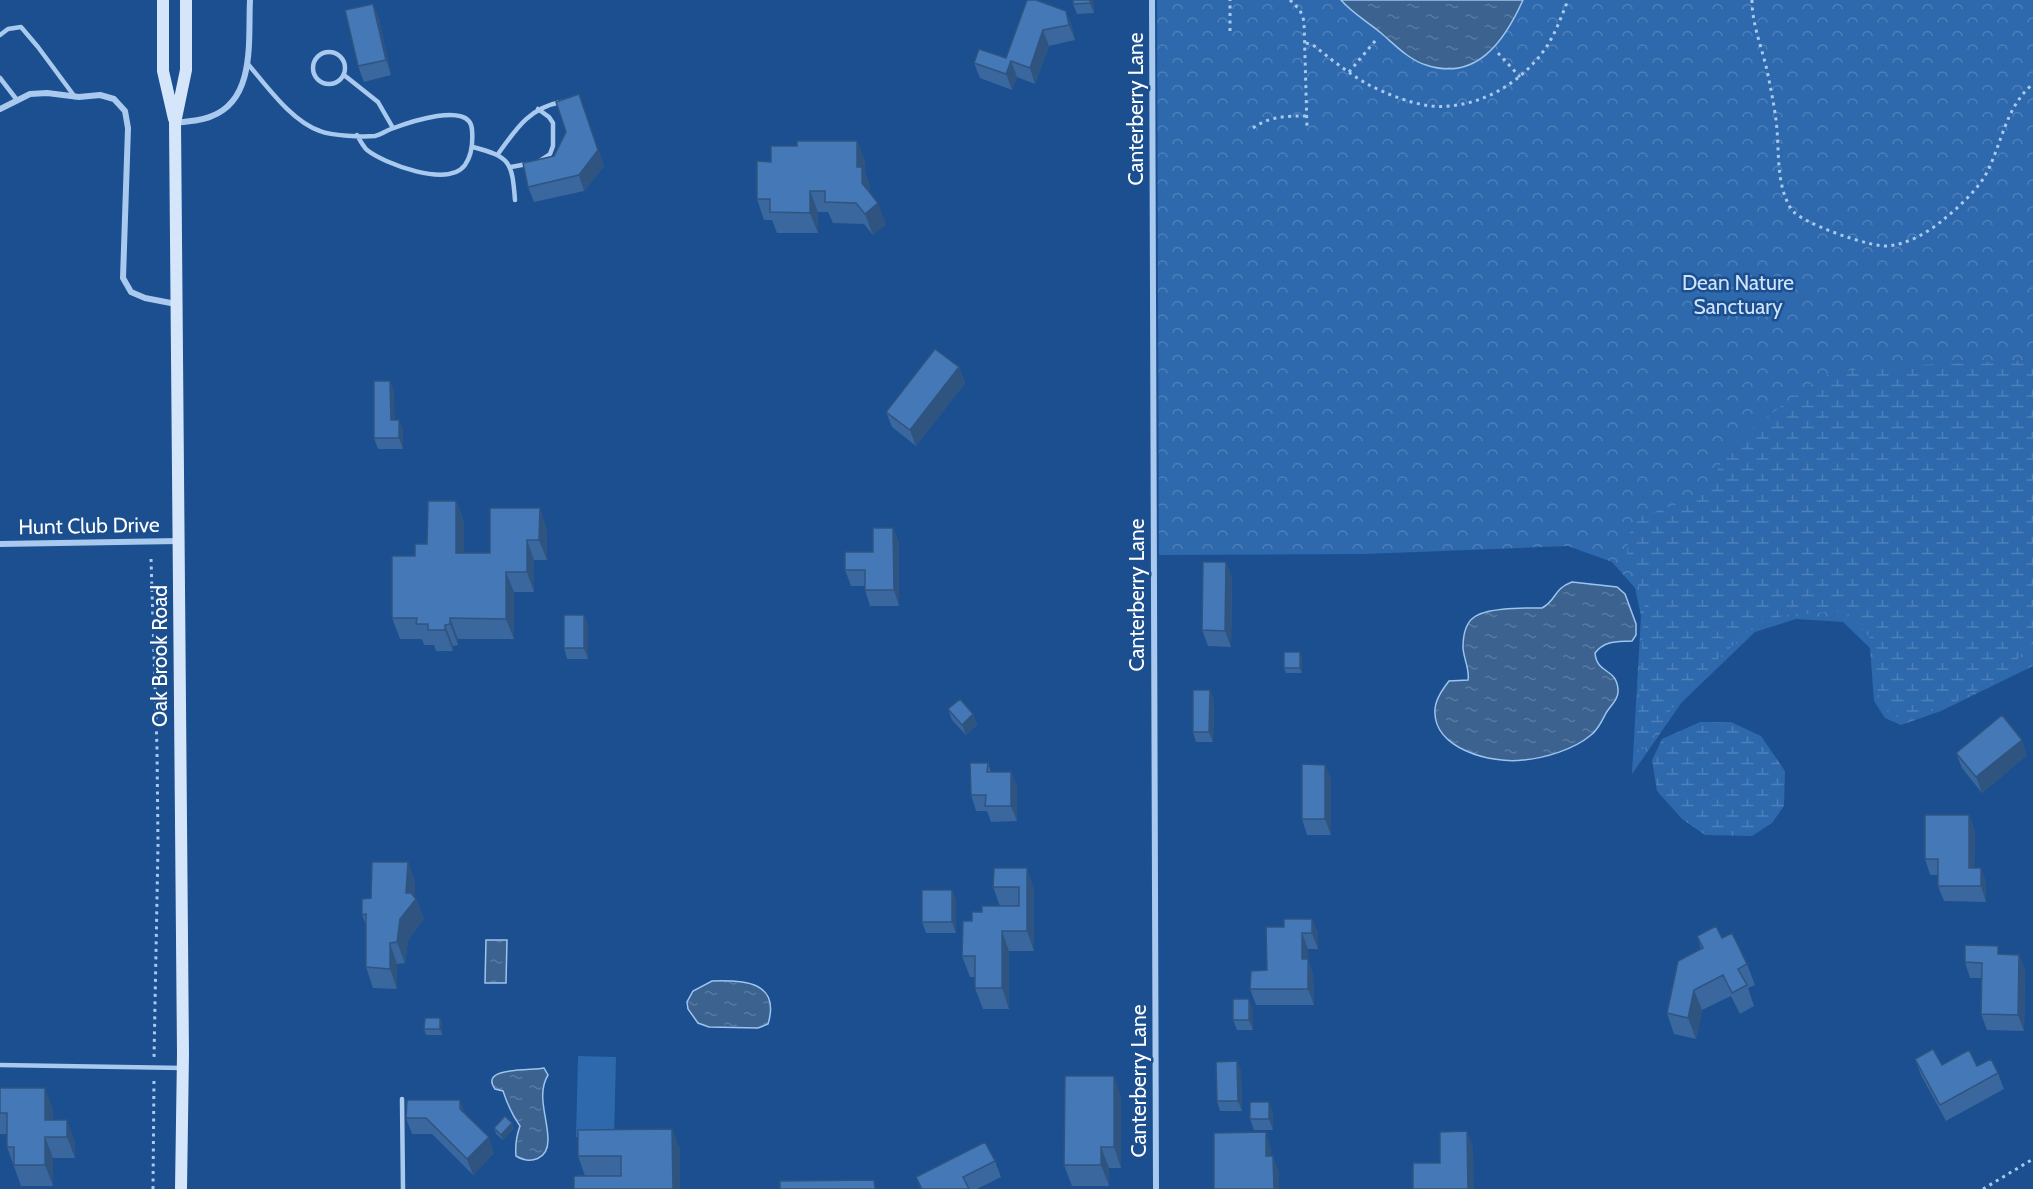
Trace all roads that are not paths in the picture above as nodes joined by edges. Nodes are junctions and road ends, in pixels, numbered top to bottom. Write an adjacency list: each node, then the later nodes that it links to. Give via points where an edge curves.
1 (163, 0): 14 (main road, Oak Brook Road, via 163,71)
2 (186, 0): 14 (main road, Oak Brook Road, via 186,70)
3 (250, 0): 6 (street)
4 (1152, 0): 29 (street, Canterberry Lane)
5 (0, 35): 9 (lane, via 21,27)
6 (247, 63): 14 (street, via 243,84 226,109 211,117); 16 (lane, via 296,118 320,131)
7 (344, 75): 7 (lane, via 344,62 336,53 323,53 314,62 314,74 322,83 335,84); 15 (lane, via 378,102)
8 (0, 78): 10 (lane)
9 (75, 97): 10 (street, via 47,93); 21 (street, via 100,95 114,99 125,111 128,128 123,278 131,292)
10 (17, 100): 12 (street)
11 (570, 102): 13 (lane)
12 (0, 109)
13 (538, 109): 18 (lane); 19 (lane, via 553,123 550,154 533,163)
14 (175, 123): 21 (main road, Oak Brook Road)
15 (393, 128): 16 (lane, via 376,136); 17 (lane, via 456,114 472,126)
16 (357, 135): 17 (lane, via 365,148 386,162 432,174 456,172 465,165)
17 (472, 147): 18 (lane)
18 (498, 154): 19 (lane)
19 (511, 167): 20 (lane)
20 (515, 200)
21 (176, 304): 22 (main road, Oak Brook Road)
22 (178, 541): 23 (street, Hunt Club Drive); 25 (main road, Oak Brook Road)
23 (0, 544)
24 (0, 1065): 25 (lane)
25 (183, 1068): 27 (main road, Oak Brook Road)
26 (402, 1099): 28 (lane)
27 (181, 1189)
28 (403, 1189)
29 (1156, 1189)

